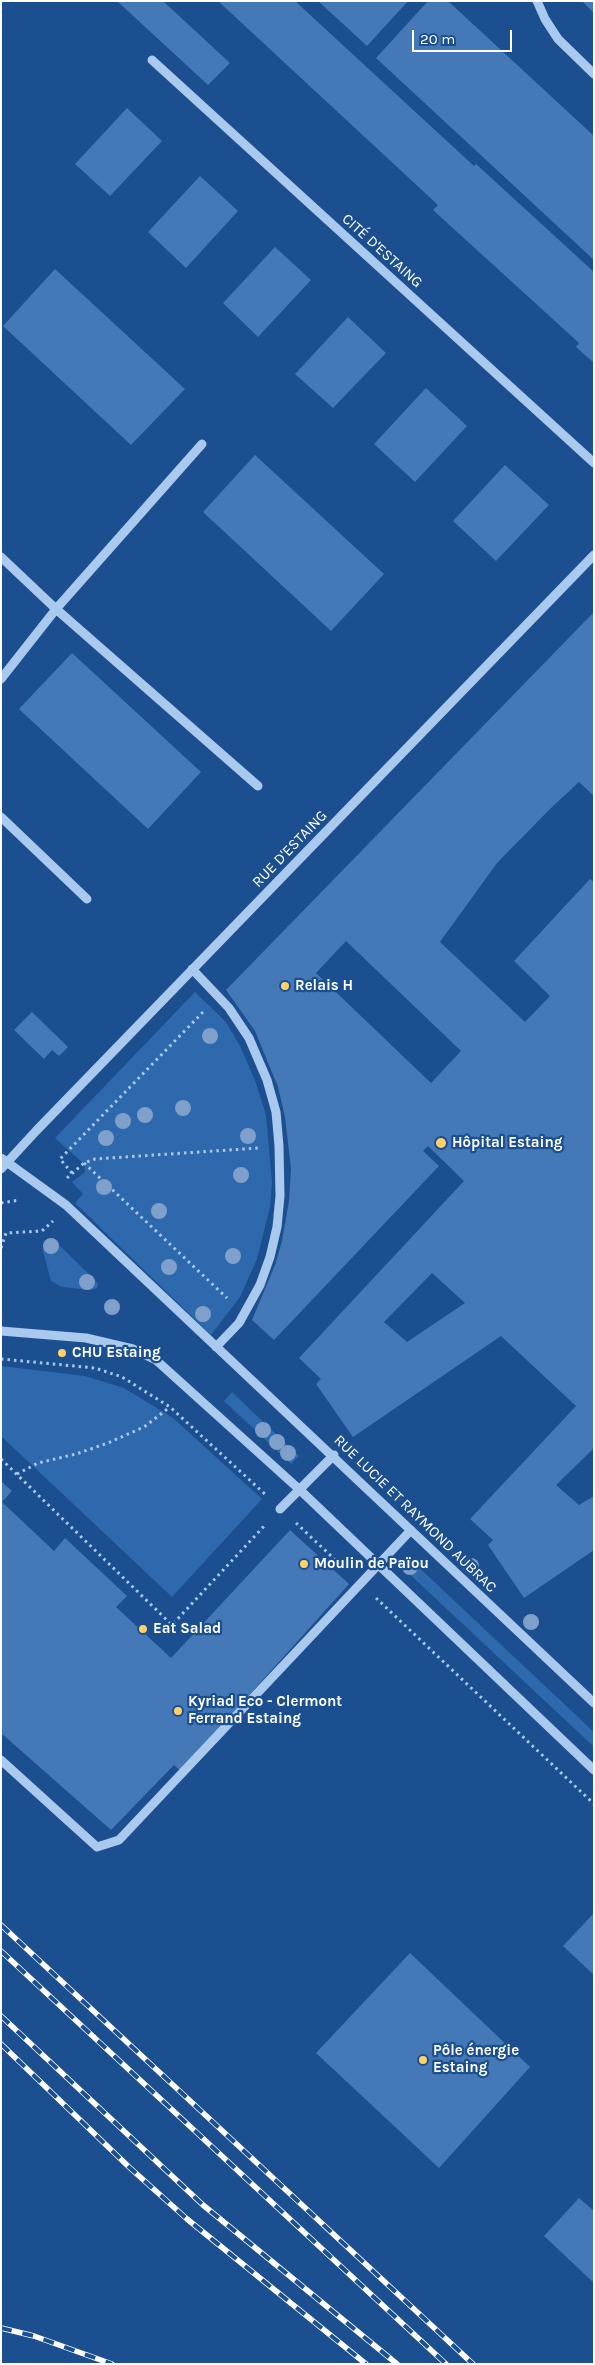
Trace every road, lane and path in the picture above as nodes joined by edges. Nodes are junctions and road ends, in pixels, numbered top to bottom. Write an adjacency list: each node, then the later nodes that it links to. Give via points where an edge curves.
1 (537, 1): 3 (street, via 558,40)
2 (152, 60): 5 (street, CITÉ D'ESTAING)
3 (594, 74)
4 (202, 444): 8 (street)
5 (594, 463)
6 (594, 555): 13 (street, RUE D'ESTAING)
7 (1, 557): 8 (street)
8 (56, 609): 9 (street); 10 (street)
9 (1, 679)
10 (258, 786)
11 (1, 818): 12 (street)
12 (87, 900)
13 (192, 968): 14 (street); 16 (street, RUE D'ESTAING)
14 (219, 996): 15 (street, via 249,1038 267,1080 276,1112); 18 (path, via 60,1159)
15 (279, 1146): 17 (path, via 95,1159); 23 (street, via 278,1227 260,1285)
16 (3, 1164): 19 (street, RUE LUCIE ET RAYMOND AUBRAC)
17 (84, 1164): 18 (path); 23 (path, via 226,1297)
18 (72, 1173): 19 (path, via 63,1182 74,1193)
19 (66, 1205): 21 (path, via 42,1232); 25 (street, RUE LUCIE ET RAYMOND AUBRAC)
20 (1, 1229): 21 (path)
21 (6, 1233): 22 (path)
22 (1, 1248)
23 (239, 1323): 25 (street)
24 (1, 1331): 31 (street, via 86,1338 133,1349 156,1360)
25 (216, 1347): 28 (street, RUE LUCIE ET RAYMOND AUBRAC)
26 (1, 1359): 27 (path, via 95,1368 122,1377)
27 (170, 1407): 30 (path, via 144,1427 108,1443 38,1462); 32 (path)
28 (334, 1455): 31 (street); 33 (street, RUE LUCIE ET RAYMOND AUBRAC)
29 (1, 1458): 30 (path)
30 (17, 1474): 32 (path, via 172,1625)
31 (300, 1490): 32 (street); 34 (street)
32 (280, 1509): 35 (path)
33 (411, 1530): 34 (street); 36 (street, RUE LUCIE ET RAYMOND AUBRAC)
34 (378, 1565): 35 (street); 38 (street)
35 (360, 1583): 37 (street, via 120,1840 97,1847); 39 (path)
36 (594, 1703)
37 (1, 1760)
38 (594, 1770)
39 (594, 1804)

